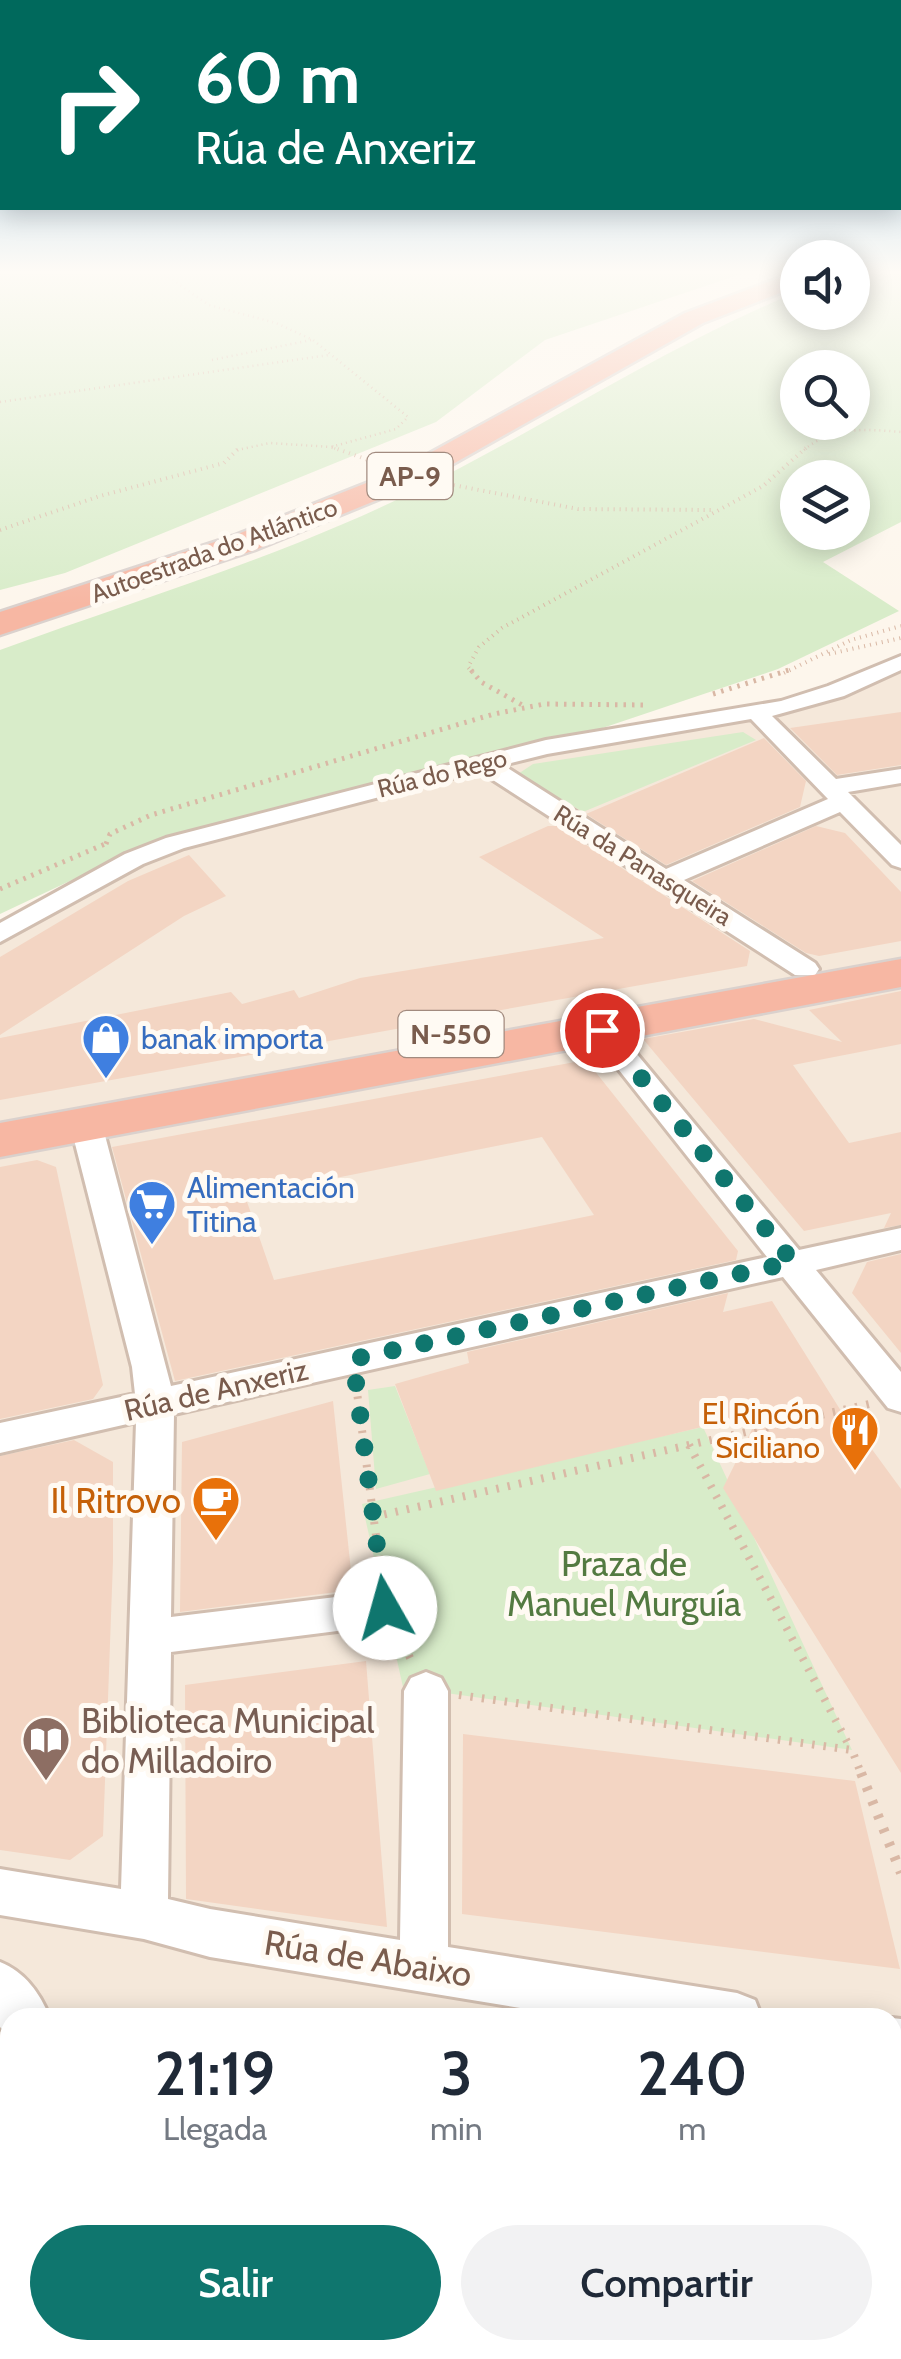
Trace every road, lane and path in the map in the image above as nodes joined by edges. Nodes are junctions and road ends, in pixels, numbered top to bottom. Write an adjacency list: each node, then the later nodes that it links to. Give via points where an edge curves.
1 (126, 384): 5 (path)
2 (367, 384): 7 (path, via 408,417 396,429)
3 (541, 384): 12 (highway, Autoestrada do Atlántico / AP-9, via 386,468 216,537)
4 (575, 384): 13 (highway, Autoestrada do Atlántico / AP-9, via 410,476 244,543)
5 (0, 402)
6 (901, 432): 10 (path, via 861,428 818,437 763,486)
7 (331, 447): 8 (path); 11 (path, via 240,447 224,463)
8 (370, 461)
9 (432, 479): 10 (path, via 590,513)
10 (718, 510): 20 (path, via 502,628 479,647 468,666 481,682)
11 (0, 530)
12 (0, 607)
13 (0, 624)
14 (901, 626): 16 (path)
15 (901, 638): 16 (path)
16 (824, 656): 18 (path, via 752,684)
17 (901, 662): 21 (street, Rúa do Rego, via 836,691)
18 (694, 697)
19 (656, 704): 20 (path)
20 (524, 706): 27 (path, via 151,815 110,834 106,844)
21 (757, 713): 22 (street, Rúa do Rego); 24 (street)
22 (481, 762): 26 (street, Rúa da Panasqueira); 28 (street, Rúa do Rego, via 151,852)
23 (901, 776): 24 (street)
24 (839, 794): 25 (street); 26 (street)
25 (901, 860)
26 (664, 879): 30 (street, Rúa da Panasqueira)
27 (0, 889)
28 (0, 934)
29 (901, 952): 30 (highway, N-550)
30 (804, 969): 33 (highway, N-550)
31 (901, 974): 32 (highway, N-550)
32 (602, 1030): 34 (highway, N-550); 37 (street)
33 (0, 1115)
34 (86, 1124): 35 (highway, N-550); 40 (street)
35 (0, 1140)
36 (901, 1239): 37 (street, Rúa de Anxeriz)
37 (793, 1262): 38 (street, Rúa de Anxeriz); 39 (street)
38 (353, 1359): 40 (street, Rúa de Anxeriz); 43 (path)
39 (901, 1398): 42 (path)
40 (155, 1404): 41 (street, Rúa de Anxeriz); 45 (street)
41 (0, 1438)
42 (689, 1445): 43 (path); 47 (path)
43 (373, 1517): 44 (path)
44 (385, 1608): 45 (street); 46 (path)
45 (150, 1637): 50 (street)
46 (426, 1691): 47 (path); 51 (street)
47 (852, 1750): 48 (path)
48 (901, 1873)
49 (0, 1892): 50 (street, Rúa de Abaixo)
50 (144, 1916): 51 (street, Rúa de Abaixo)
51 (424, 1967): 54 (street, Rúa de Abaixo)
52 (0, 1987): 53 (street)
53 (17, 2008)
54 (676, 2008)

